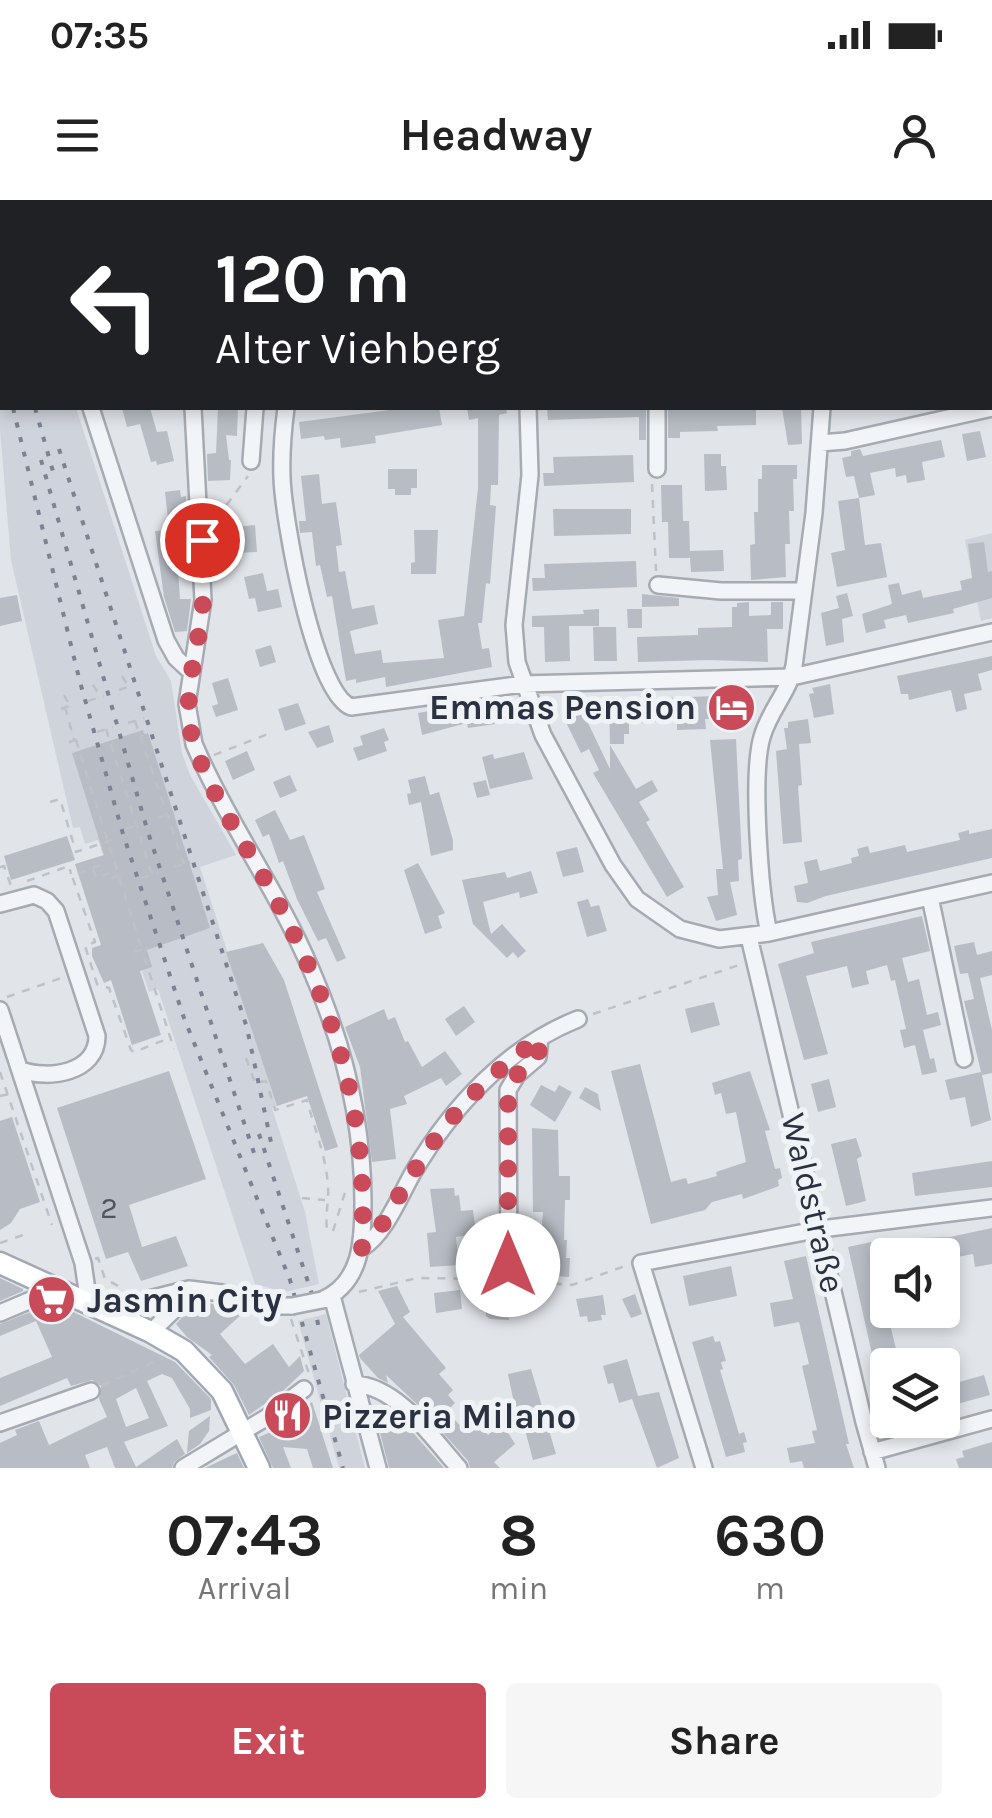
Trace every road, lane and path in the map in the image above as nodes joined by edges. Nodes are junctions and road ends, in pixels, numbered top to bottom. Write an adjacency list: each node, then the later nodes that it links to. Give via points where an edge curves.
1 (92, 410): 16 (street, via 166,640)
2 (193, 410): 12 (street)
3 (255, 410): 10 (street)
4 (286, 410): 19 (street, via 282,478 293,559 338,698 360,708)
5 (528, 410): 19 (street, via 529,502 514,625)
6 (656, 410): 11 (street)
7 (822, 410): 9 (street)
8 (983, 410): 9 (street)
9 (820, 444): 14 (street)
10 (251, 460): 12 (path, via 236,496)
11 (657, 469): 13 (path, via 652,482)
12 (200, 512): 16 (street, via 203,600)
13 (658, 585): 14 (street)
14 (802, 591): 18 (street)
15 (992, 632): 18 (street)
16 (191, 672): 79 (street, via 187,704 194,744 310,965 336,1032 360,1136)
17 (122, 676): 20 (path, via 129,685)
18 (792, 677): 19 (street); 55 (street, via 767,722 757,760)
19 (523, 684): 56 (street, via 597,837 637,898 700,937)
20 (119, 690)
21 (96, 692): 23 (path, via 94,684 102,697)
22 (66, 701): 39 (path, via 64,695)
23 (88, 701)
24 (144, 718): 25 (path)
25 (135, 721): 26 (path); 34 (path)
26 (128, 723)
27 (112, 727): 28 (path)
28 (106, 729): 29 (path); 37 (path)
29 (97, 732)
30 (268, 734): 31 (path)
31 (213, 756)
32 (50, 802): 39 (path, via 60,800 76,852)
33 (174, 813): 34 (path)
34 (167, 815): 35 (path); 41 (path)
35 (158, 818)
36 (142, 823): 37 (path)
37 (136, 825): 38 (path); 47 (path)
38 (126, 829)
39 (110, 841): 48 (path)
40 (190, 862): 41 (path)
41 (184, 864): 44 (path)
42 (100, 865): 45 (path)
43 (0, 867): 54 (path)
44 (174, 867)
45 (92, 868): 48 (path, via 96,878); 49 (path)
46 (158, 873): 47 (path)
47 (152, 874): 50 (path)
48 (121, 875): 57 (path)
49 (72, 876): 51 (path, via 69,866); 60 (path, via 95,942 85,946)
50 (141, 878)
51 (26, 881)
52 (992, 883): 53 (street)
53 (930, 897): 55 (street); 68 (street)
54 (6, 898): 60 (street, via 34,895 52,905)
55 (769, 933): 56 (street)
56 (749, 937): 59 (street, Waldstraße)
57 (144, 949): 58 (path); 64 (path)
58 (134, 952)
59 (754, 960): 63 (path); 76 (street, Waldstraße)
60 (88, 968): 61 (path); 64 (path, via 97,984 109,988 131,1050); 69 (street, via 94,1054 50,1076)
61 (0, 1000)
62 (0, 1010): 69 (street)
63 (578, 1019): 65 (street)
64 (169, 1034): 66 (path)
65 (540, 1038): 79 (street, via 484,1081 445,1123); 83 (street, via 538,1057 508,1090)
66 (174, 1049)
67 (246, 1058): 73 (path, via 255,1082 266,1081 276,1110 307,1100)
68 (964, 1059)
69 (20, 1070): 82 (street)
70 (0, 1072): 75 (path)
71 (348, 1183): 73 (path, via 330,1233)
72 (302, 1198): 73 (path)
73 (328, 1200)
74 (992, 1208): 76 (street)
75 (52, 1225)
76 (821, 1229): 81 (street); 101 (street, Waldstraße)
77 (22, 1235): 78 (path)
78 (0, 1243)
79 (362, 1248): 87 (street, via 344,1284)
80 (0, 1263): 84 (main road)
81 (632, 1264): 83 (path, via 572,1285); 106 (street)
82 (84, 1269): 88 (path, via 98,1258 105,1279 126,1290 144,1288); 89 (street); 90 (street, via 96,1291)
83 (508, 1272): 86 (path, via 418,1278)
84 (49, 1286): 89 (main road); 92 (street)
85 (208, 1291): 88 (street); 91 (street); 93 (street, via 183,1300)
86 (358, 1292)
87 (327, 1298): 91 (street, bridge); 95 (street)
88 (154, 1299): 90 (street); 93 (street)
89 (89, 1304): 90 (street); 93 (main road)
90 (114, 1304)
91 (290, 1307): 97 (path, via 310,1378)
92 (0, 1314)
93 (151, 1332): 94 (main road)
94 (184, 1351): 96 (path); 100 (main road, via 222,1390)
95 (354, 1384): 104 (street); 105 (street, via 398,1404)
96 (95, 1388): 99 (street)
97 (304, 1388): 100 (street)
98 (992, 1418): 101 (street)
99 (0, 1423)
100 (243, 1431): 102 (street); 103 (main road)
101 (875, 1460)
102 (183, 1468)
103 (259, 1468)
104 (378, 1468)
105 (459, 1468)
106 (704, 1468)

